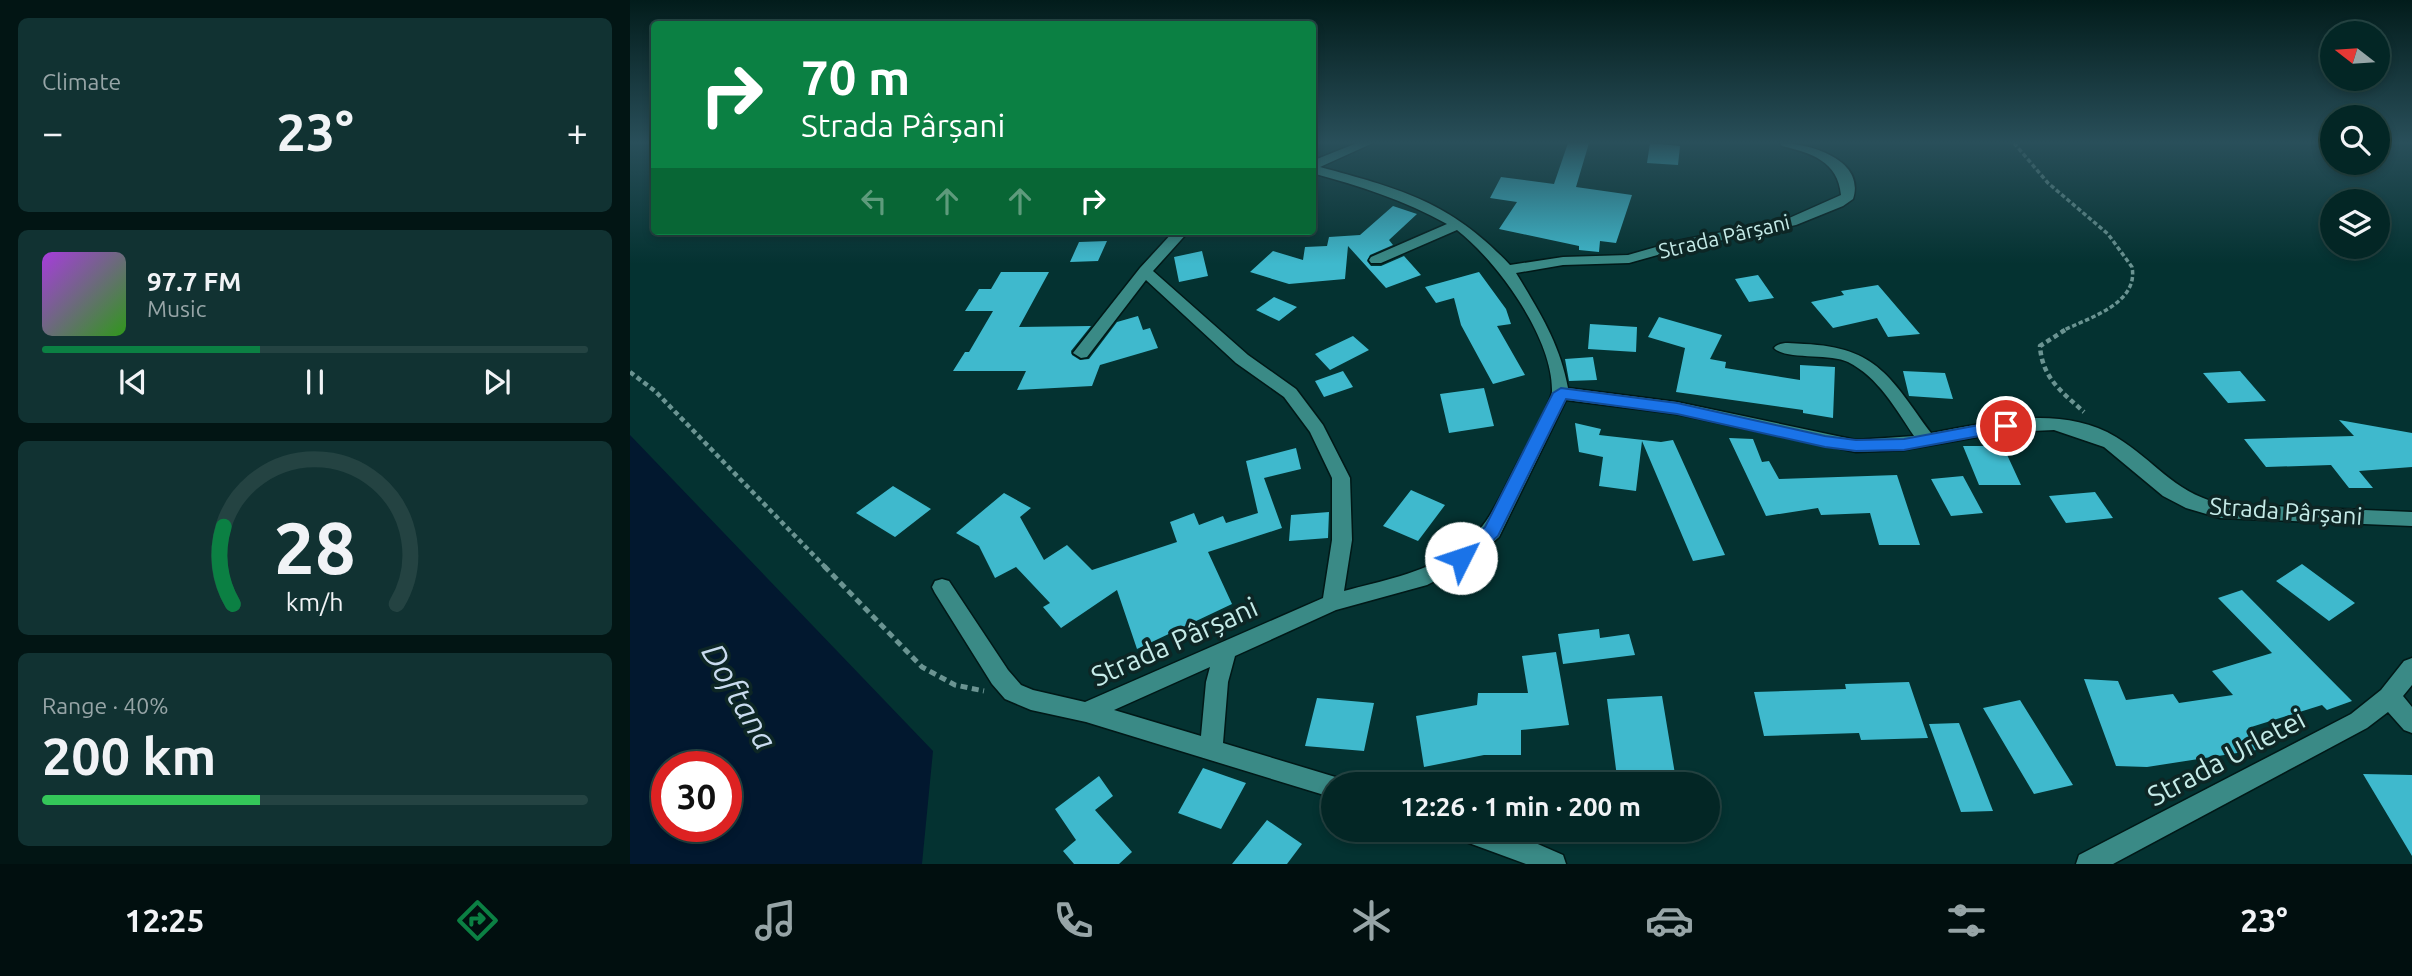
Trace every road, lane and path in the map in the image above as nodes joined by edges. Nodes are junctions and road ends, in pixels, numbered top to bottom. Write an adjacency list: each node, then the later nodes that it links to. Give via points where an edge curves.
1 (1367, 183): 4 (street, via 1420,203)
2 (1848, 183): 7 (street, Strada Pârșani, via 1848,196 1838,204 1791,222 1629,259 1563,261)
3 (2050, 183): 14 (path, via 2113,240 2131,264 2134,278 2126,294 2039,346 2039,362 2046,376)
4 (1458, 224): 6 (street); 7 (street)
5 (1178, 235): 8 (street)
6 (1376, 260)
7 (1507, 270): 12 (street, via 1544,332)
8 (1145, 271): 10 (street); 17 (street, via 1242,359 1290,393 1317,429 1340,478 1342,540)
9 (1782, 348): 13 (street, via 1858,360 1871,369)
10 (1081, 353)
11 (630, 372): 20 (path, via 656,391 922,667 955,685)
12 (1561, 393): 13 (street, Strada Pârșani, via 1677,408 1846,444 1879,447); 17 (street, Strada Pârșani, via 1492,531 1461,558 1420,579)
13 (1927, 440): 14 (street, Strada Pârșani, via 2034,424 2063,426)
14 (2110, 442): 15 (street, Strada Pârșani, via 2170,491 2220,511)
15 (2412, 519)
16 (942, 587): 20 (street)
17 (1332, 603): 18 (street, Strada Pârșani)
18 (1226, 650): 22 (street, Strada Pârșani); 24 (street, via 1217,682)
19 (2412, 668): 21 (street, Strada Urletei)
20 (1013, 692): 22 (street)
21 (2389, 698): 23 (street); 28 (street, Strada Urletei, via 2359,720)
22 (1086, 712): 24 (street, Strada Pârșani)
23 (2412, 723)
24 (1211, 749): 25 (street, Strada Pârșani)
25 (1321, 783)
26 (1506, 842): 27 (street)
27 (1554, 864)
28 (2088, 864)

